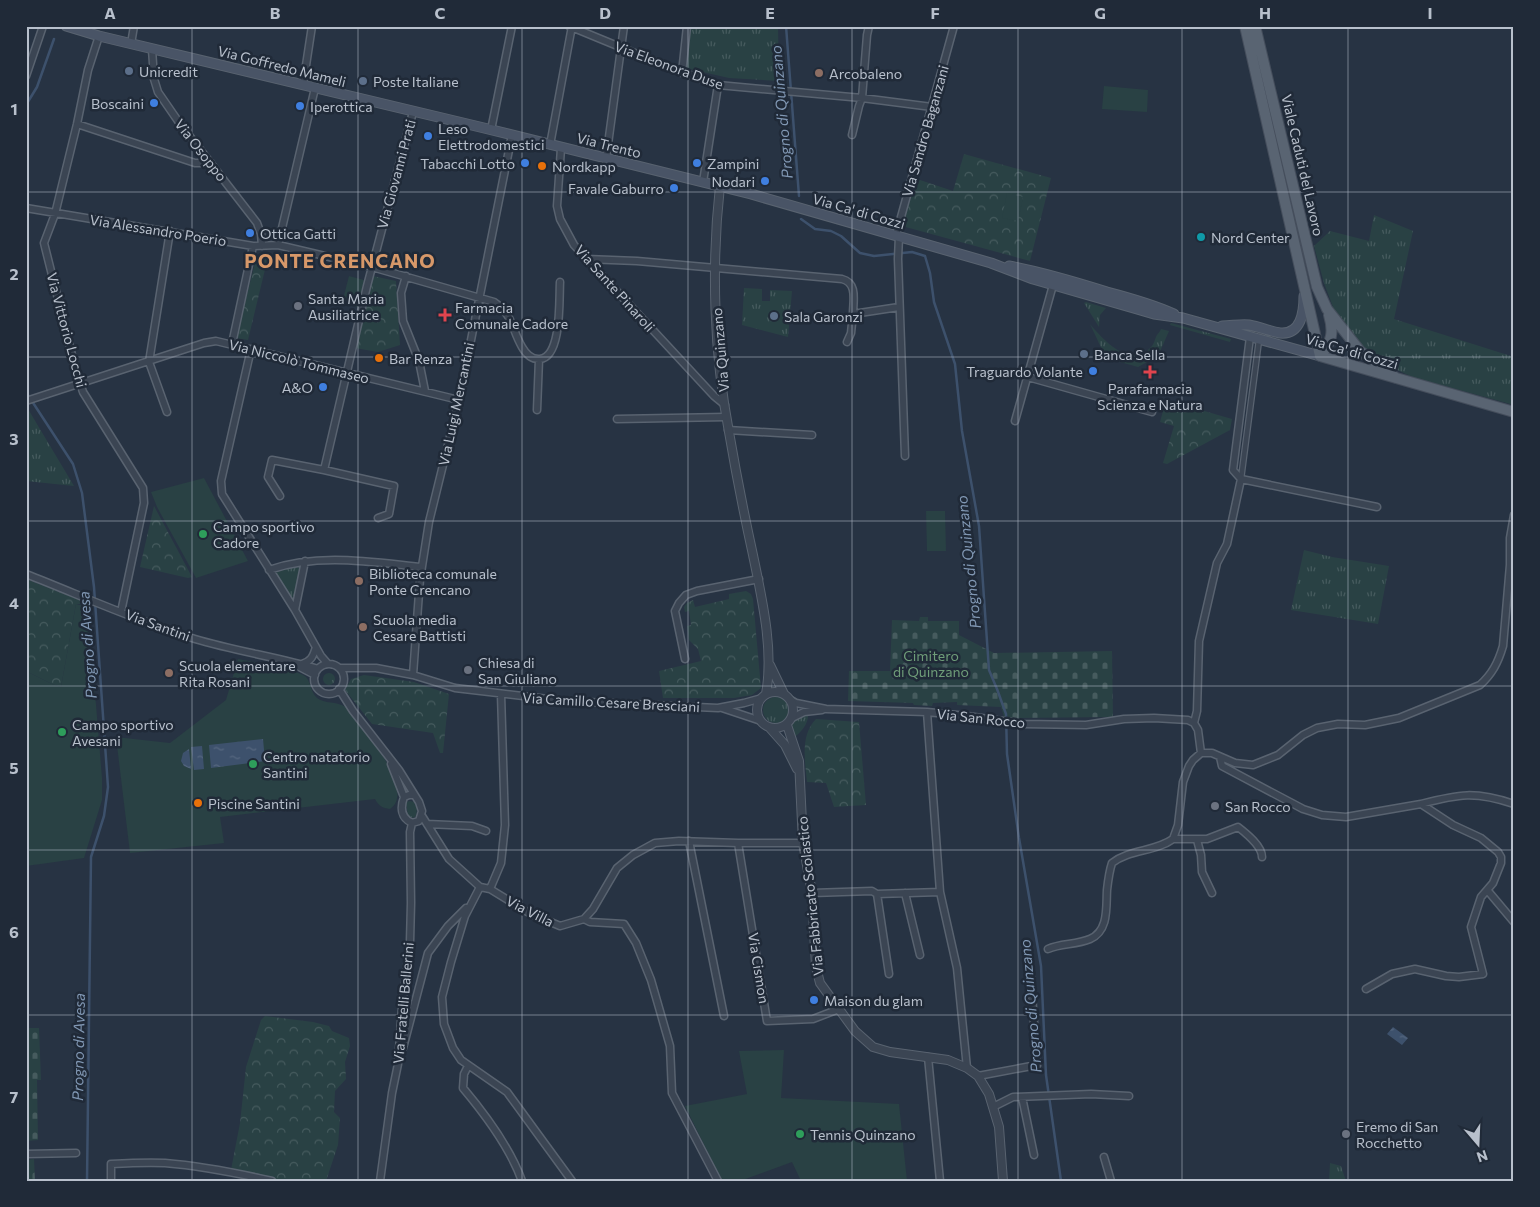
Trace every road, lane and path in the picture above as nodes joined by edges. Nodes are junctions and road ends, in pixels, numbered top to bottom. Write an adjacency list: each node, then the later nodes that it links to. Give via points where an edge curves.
1 (43, 26): 18 (street)
2 (66, 26): 13 (main road, Via Goffredo Mameli)
3 (134, 26): 14 (street)
4 (312, 26): 19 (street)
5 (512, 26): 26 (street)
6 (624, 26): 15 (street)
7 (687, 26): 17 (street)
8 (869, 26): 22 (street)
9 (954, 26): 23 (street, Via Sandro Baganzani)
10 (1245, 26): 47 (main road, Viale Caduti del Lavoro)
11 (1255, 26): 52 (main road, Viale Caduti del Lavoro, via 1317,287)
12 (571, 27): 15 (street, Via Eleonora Duse); 29 (street)
13 (98, 36): 14 (main road, Via Goffredo Mameli); 25 (street, Via Vittorio Locchi)
14 (131, 44): 16 (main road, Via Goffredo Mameli)
15 (621, 48): 17 (street, Via Eleonora Duse); 31 (street)
16 (152, 49): 19 (main road, Via Goffredo Mameli); 32 (street, Via Osoppo, via 158,92)
17 (682, 72): 20 (street, Via Eleonora Duse)
18 (26, 76)
19 (303, 85): 21 (main road, Via Goffredo Mameli)
20 (718, 85): 22 (street, Via Eleonora Duse); 33 (street)
21 (315, 88): 24 (main road, Via Goffredo Mameli); 39 (street)
22 (862, 98): 23 (street, Via Eleonora Duse); 27 (street)
23 (932, 107): 38 (street, Via Sandro Baganzani)
24 (413, 112): 26 (main road, Via Goffredo Mameli); 44 (street, Via Giovanni Prati)
25 (77, 124): 32 (street, via 196,163); 36 (street, Via Vittorio Locchi)
26 (491, 130): 28 (main road, Via Trento)
27 (852, 134)
28 (512, 135): 29 (main road, Via Trento); 50 (street, Via Luigi Mercantini)
29 (550, 145): 30 (main road, Via Trento)
30 (561, 148): 31 (main road, Via Trento); 42 (street, Via Sante Pinaroli, via 557,206 574,245)
31 (606, 159): 33 (main road, Via Trento)
32 (211, 164): 41 (street, Via Osoppo, via 257,222)
33 (703, 182): 34 (main road, Via Trento)
34 (720, 186): 38 (main road, Via Ca' di Cozzi); 45 (street, Via Quinzano)
35 (26, 208): 36 (street, Via Alessandro Poerio)
36 (54, 214): 37 (street, Via Alessandro Poerio); 67 (street, Via Vittorio Locchi, via 44,243)
37 (170, 231): 40 (street, Via Alessandro Poerio); 63 (street)
38 (898, 239): 43 (main road, Via Ca' di Cozzi); 51 (street, Via Sandro Baganzani)
39 (278, 245): 41 (street, Via Alessandro Poerio); 44 (street, Via Alessandro Poerio)
40 (253, 246): 41 (street, Via Alessandro Poerio); 59 (street)
41 (262, 246)
42 (586, 258): 45 (street); 71 (street, Via Sante Pinaroli)
43 (991, 263): 49 (main road, Via Ca' di Cozzi); 54 (main road, Via Ca' di Cozzi, via 1035,270 1156,306)
44 (372, 267): 46 (street, Via Alessandro Poerio); 64 (street, Via Giovanni Prati)
45 (716, 269): 53 (street, via 842,279 853,286); 71 (street, Via Quinzano, via 717,329)
46 (406, 276): 50 (street, Via Alessandro Poerio); 68 (street, via 401,293 403,321 419,361)
47 (1304, 280): 55 (main road, Viale Caduti del Lavoro, via 1303,314 1296,328 1289,332 1249,325); 61 (main road, Viale Caduti del Lavoro)
48 (560, 282): 62 (street, via 555,341 549,355)
49 (1052, 285): 54 (main road, Via Ca' di Cozzi, via 1154,314); 65 (street)
50 (479, 297): 62 (street, Via Alessandro Poerio, via 503,309 529,357); 69 (street, Via Luigi Mercantini)
51 (899, 308): 53 (street); 81 (street, Via Sandro Baganzani)
52 (1327, 309): 61 (main road, Viale Caduti del Lavoro, via 1332,333); 66 (main road, Viale Caduti del Lavoro, via 1360,351)
53 (853, 314): 58 (street)
54 (1182, 318): 55 (main road, Via Ca' di Cozzi)
55 (1212, 326): 56 (main road, Via Ca' di Cozzi)
56 (1250, 337): 57 (main road, Via Ca' di Cozzi); 83 (street, via 1233,470)
57 (1259, 340): 61 (main road, Via Ca' di Cozzi); 83 (street)
58 (847, 342)
59 (232, 344): 60 (street, Via Niccolò Tommaseo); 63 (street, Via Niccolò Tommaseo, via 204,343)
60 (251, 349): 64 (street, Via Niccolò Tommaseo); 90 (street, via 221,481 222,494)
61 (1320, 356): 66 (main road, Via Ca' di Cozzi)
62 (539, 359): 72 (street)
63 (149, 362): 67 (street, Via Niccolò Tommaseo); 73 (street)
64 (346, 372): 68 (street, Via Niccolò Tommaseo); 82 (street, Via Giovanni Prati)
65 (1028, 377): 74 (street); 78 (street)
66 (1396, 378): 75 (main road, Via Ca' di Cozzi)
67 (81, 388): 70 (street, Via Niccolò Tommaseo); 94 (street, Via Vittorio Locchi, via 142,488 144,503)
68 (425, 391): 69 (street, Via Niccolò Tommaseo)
69 (459, 400): 89 (street, Via Luigi Mercantini)
70 (26, 401)
71 (724, 405): 76 (street, Via Quinzano)
72 (537, 410)
73 (167, 412)
74 (1152, 412)
75 (1514, 412)
76 (726, 417): 77 (street); 79 (street, Via Quinzano)
77 (617, 419)
78 (1015, 421)
79 (728, 430): 80 (street); 92 (street, Via Quinzano)
80 (812, 435)
81 (904, 456)
82 (324, 470): 84 (street, via 272,460 268,477); 87 (street, via 394,486 389,514)
83 (1241, 479): 85 (street); 114 (street, via 1227,544 1217,563 1199,641)
84 (280, 496)
85 (1377, 506)
86 (1514, 515): 118 (street, via 1502,646 1495,669 1480,685 1399,718 1365,725 1338,724 1317,728 1263,762 1244,765)
87 (378, 518)
88 (305, 561): 89 (street); 90 (street); 93 (street)
89 (421, 567): 103 (street, Via Luigi Mercantini)
90 (269, 570): 93 (street)
91 (26, 574): 94 (street, Via Santini)
92 (759, 579): 96 (street, Via Quinzano); 97 (street, via 686,595 675,611)
93 (294, 610): 95 (street)
94 (121, 612): 98 (street, Via Santini, via 233,650)
95 (316, 647): 99 (street, via 309,662); 102 (street, via 321,656)
96 (768, 658): 107 (street, Via Quinzano, via 768,683); 108 (street, Via Quinzano)
97 (685, 659)
98 (293, 663): 99 (street, Via Santini); 102 (street, Via Santini, via 298,668)
99 (302, 664): 102 (street, Via Santini)
100 (357, 667): 101 (street, Via Camillo Cesare Bresciani); 103 (street, Via Camillo Cesare Bresciani); 104 (street)
101 (338, 668): 102 (street, Via Santini); 104 (street)
102 (320, 669): 105 (street, Via Santini, via 314,682 319,690 328,694)
103 (413, 675): 106 (street, Via Camillo Cesare Bresciani, via 455,688)
104 (343, 677): 105 (street, via 343,684)
105 (337, 691): 117 (street)
106 (501, 694): 109 (street, Via Camillo Cesare Bresciani, via 565,701); 135 (street, via 505,825 501,863)
107 (764, 696): 108 (street, via 778,692); 109 (street, Via Camillo Cesare Bresciani, via 744,704); 112 (street, Via Quinzano, via 757,710)
108 (787, 696): 110 (street, Via San Rocco, via 796,703); 113 (street, Via Quinzano, via 793,706)
109 (718, 708): 112 (street, Via Camillo Cesare Bresciani)
110 (826, 709): 111 (street, Via San Rocco); 113 (street, Via San Rocco, via 804,712)
111 (927, 712): 114 (street, Via San Rocco, via 1014,723 1086,724 1154,718); 137 (street)
112 (761, 721): 115 (street)
113 (789, 721): 115 (street, via 777,728); 119 (street, Via Fabbricato Scolastico)
114 (1194, 723): 116 (street)
115 (769, 727): 119 (street, Via Fabbricato Scolastico, via 785,745)
116 (1201, 753): 118 (street); 128 (street, via 1189,766 1183,782 1178,825)
117 (388, 756): 120 (street); 121 (street)
118 (1220, 757): 122 (street, via 1222,766 1303,809 1322,815 1346,817)
119 (800, 778): 132 (street, Via Fabbricato Scolastico)
120 (414, 796): 121 (street); 124 (street, via 421,806)
121 (404, 797): 125 (street, via 401,809)
122 (1420, 804): 123 (street, via 1473,794); 136 (street, via 1498,852 1501,863)
123 (1514, 804)
124 (422, 816): 125 (street); 126 (street)
125 (412, 823): 153 (street, Via Fratelli Ballerini, via 410,942)
126 (427, 824): 127 (street, via 472,826); 134 (street, via 449,859)
127 (486, 831)
128 (1173, 839): 129 (street); 145 (street, via 1112,863 1106,914 1099,934 1083,942)
129 (1197, 840): 133 (street, via 1207,840 1238,827 1249,836); 139 (street, via 1202,872)
130 (689, 841): 131 (street); 143 (street, via 655,843 633,855 617,868); 151 (street)
131 (738, 843): 132 (street); 150 (street, Via Cismon, via 768,1021 813,1019)
132 (803, 843): 138 (street, Via Fabbricato Scolastico)
133 (1262, 857)
134 (480, 887): 135 (street, Via Villa); 142 (street)
135 (490, 889): 143 (street, Via Villa, via 529,913 560,926)
136 (1488, 890): 144 (street); 149 (street, via 1481,897 1471,927 1483,974 1459,977 1414,970 1392,974)
137 (940, 892): 141 (street); 155 (street, via 958,968)
138 (812, 893): 140 (street, via 872,891); 150 (street, Via Fabbricato Scolastico, via 816,967 820,983)
139 (1212, 893)
140 (877, 894): 141 (street); 148 (street)
141 (905, 894): 146 (street)
142 (471, 901): 153 (street, via 428,953); 154 (street, via 442,997 444,1024 453,1048)
143 (584, 919): 169 (street, via 624,924 636,943 651,980 670,1046 672,1094)
144 (1514, 922)
145 (1048, 949)
146 (920, 954)
147 (1030, 966): 156 (street, via 1037,1065)
148 (889, 974)
149 (1366, 989)
150 (839, 1009): 152 (street, Via Fabbricato Scolastico, via 855,1031 874,1047)
151 (724, 1016)
152 (928, 1057): 155 (street, Via Fabbricato Scolastico); 170 (street)
153 (398, 1064): 166 (street, Via Fratelli Ballerini)
154 (468, 1066): 167 (street, via 463,1088 516,1165); 168 (street, via 507,1092)
155 (968, 1068): 156 (street, Via Fabbricato Scolastico)
156 (978, 1076): 159 (street)
157 (1129, 1096): 158 (street)
158 (1022, 1097): 159 (street, via 1013,1097); 162 (street)
159 (993, 1107): 171 (street, via 999,1128)
160 (76, 1152): 161 (street)
161 (26, 1154)
162 (1034, 1155)
163 (1104, 1157): 172 (street)
164 (111, 1181): 165 (street, via 111,1164 165,1163)
165 (272, 1181)
166 (380, 1181)
167 (522, 1181)
168 (572, 1181)
169 (718, 1181)
170 (940, 1181)
171 (1003, 1181)
172 (1111, 1181)

